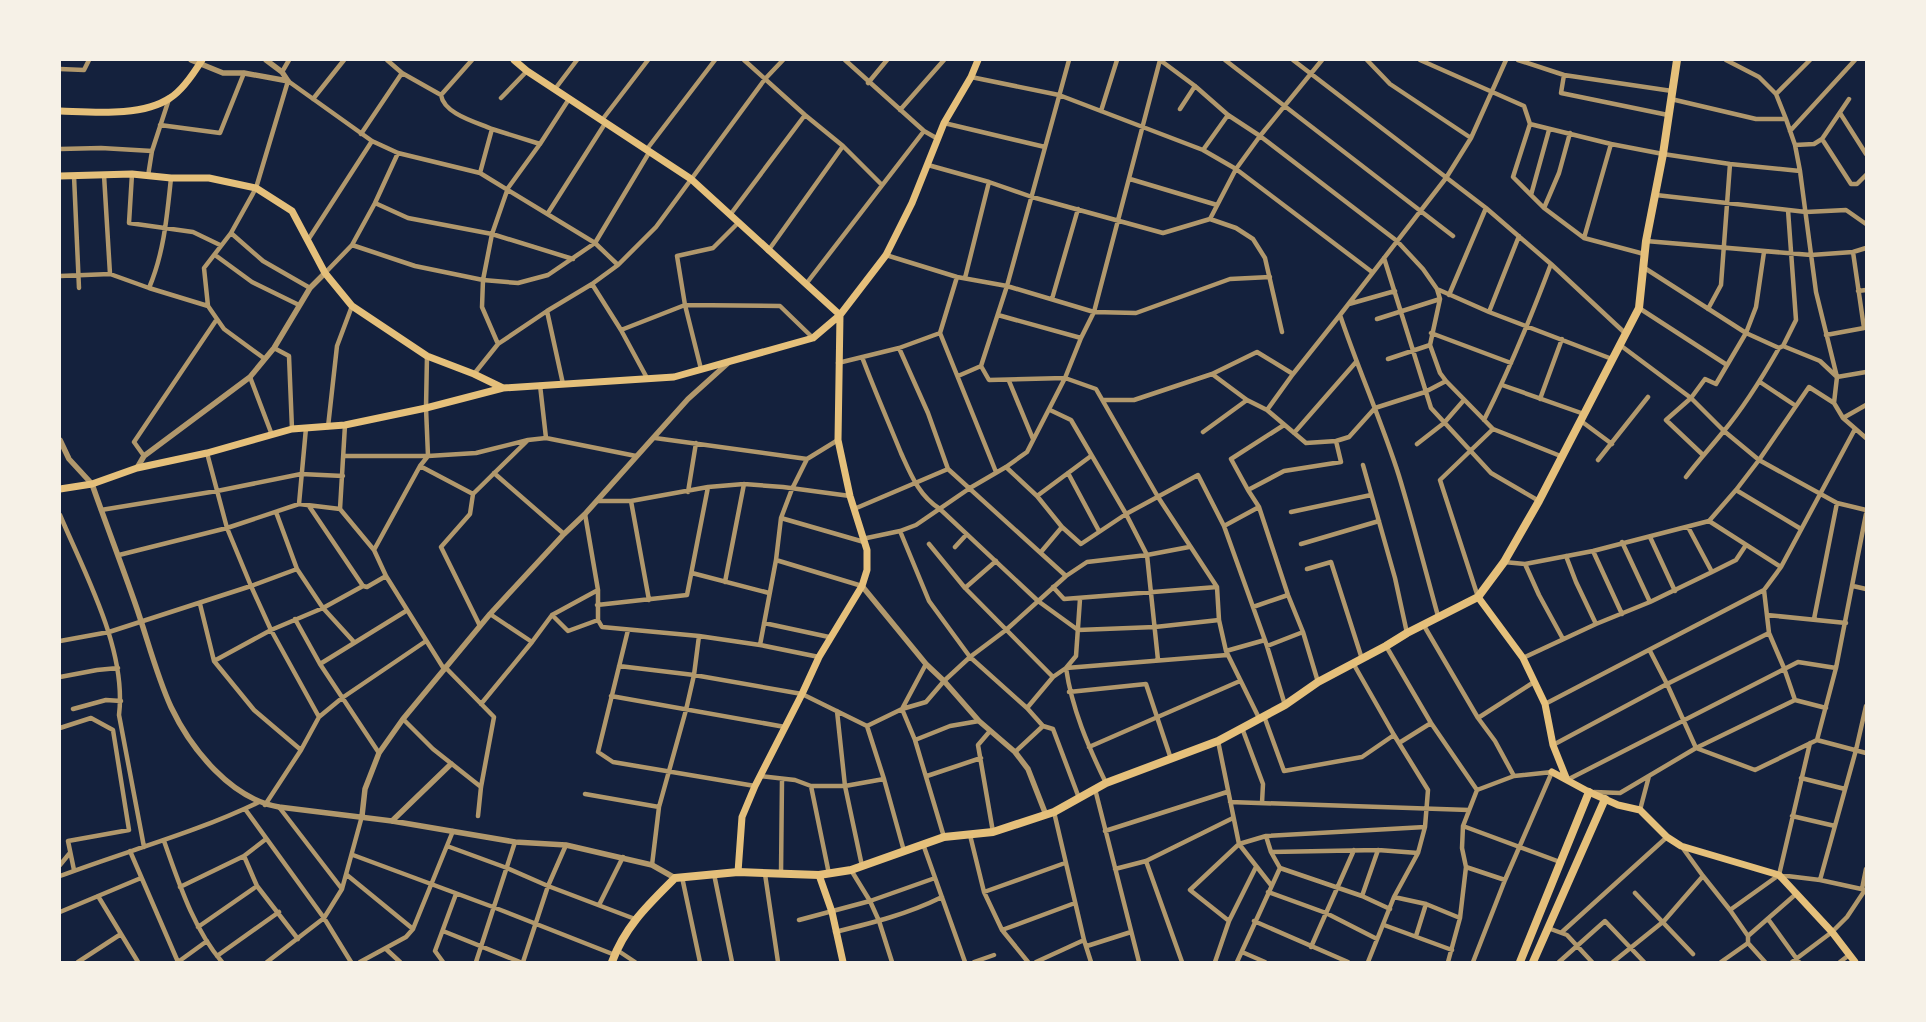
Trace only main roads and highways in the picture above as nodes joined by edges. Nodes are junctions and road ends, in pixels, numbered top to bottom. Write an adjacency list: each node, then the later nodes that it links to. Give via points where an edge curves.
1 (514, 60): 7 (main road, via 691,179)
2 (978, 60): 7 (main road, via 944,123 912,203 886,255)
3 (1677, 60): 10 (main road, via 1664,154 1644,254 1639,308 1539,501 1504,562)
4 (201, 62): 5 (main road, via 170,99 150,107 103,113)
5 (60, 111)
6 (60, 176): 8 (main road, via 132,174 209,178 256,188 292,211 325,273 352,306 427,356)
7 (840, 315): 8 (main road, via 813,338 674,377); 15 (main road, via 838,440 850,496 867,550 867,570 862,586 819,656 754,786 742,818)
8 (503, 388): 9 (main road, via 345,425 292,429 207,453 137,468 92,484)
9 (60, 489)
10 (1478, 597): 12 (main road, via 1523,658 1545,704 1553,745); 16 (main road, via 1318,682 1285,705 1218,741 1106,783 1054,812 993,832 944,838 851,870)
11 (1552, 772): 12 (main road)
12 (1567, 780): 13 (main road)
13 (1590, 792): 14 (main road); 19 (main road)
14 (1605, 799): 20 (main road); 21 (main road, via 1640,810 1681,846 1779,875)
15 (738, 872): 16 (main road); 17 (main road, via 679,878 635,919)
16 (819, 875): 18 (main road, via 832,912)
17 (614, 956)
18 (843, 962)
19 (1520, 962)
20 (1533, 962)
21 (1855, 962)

